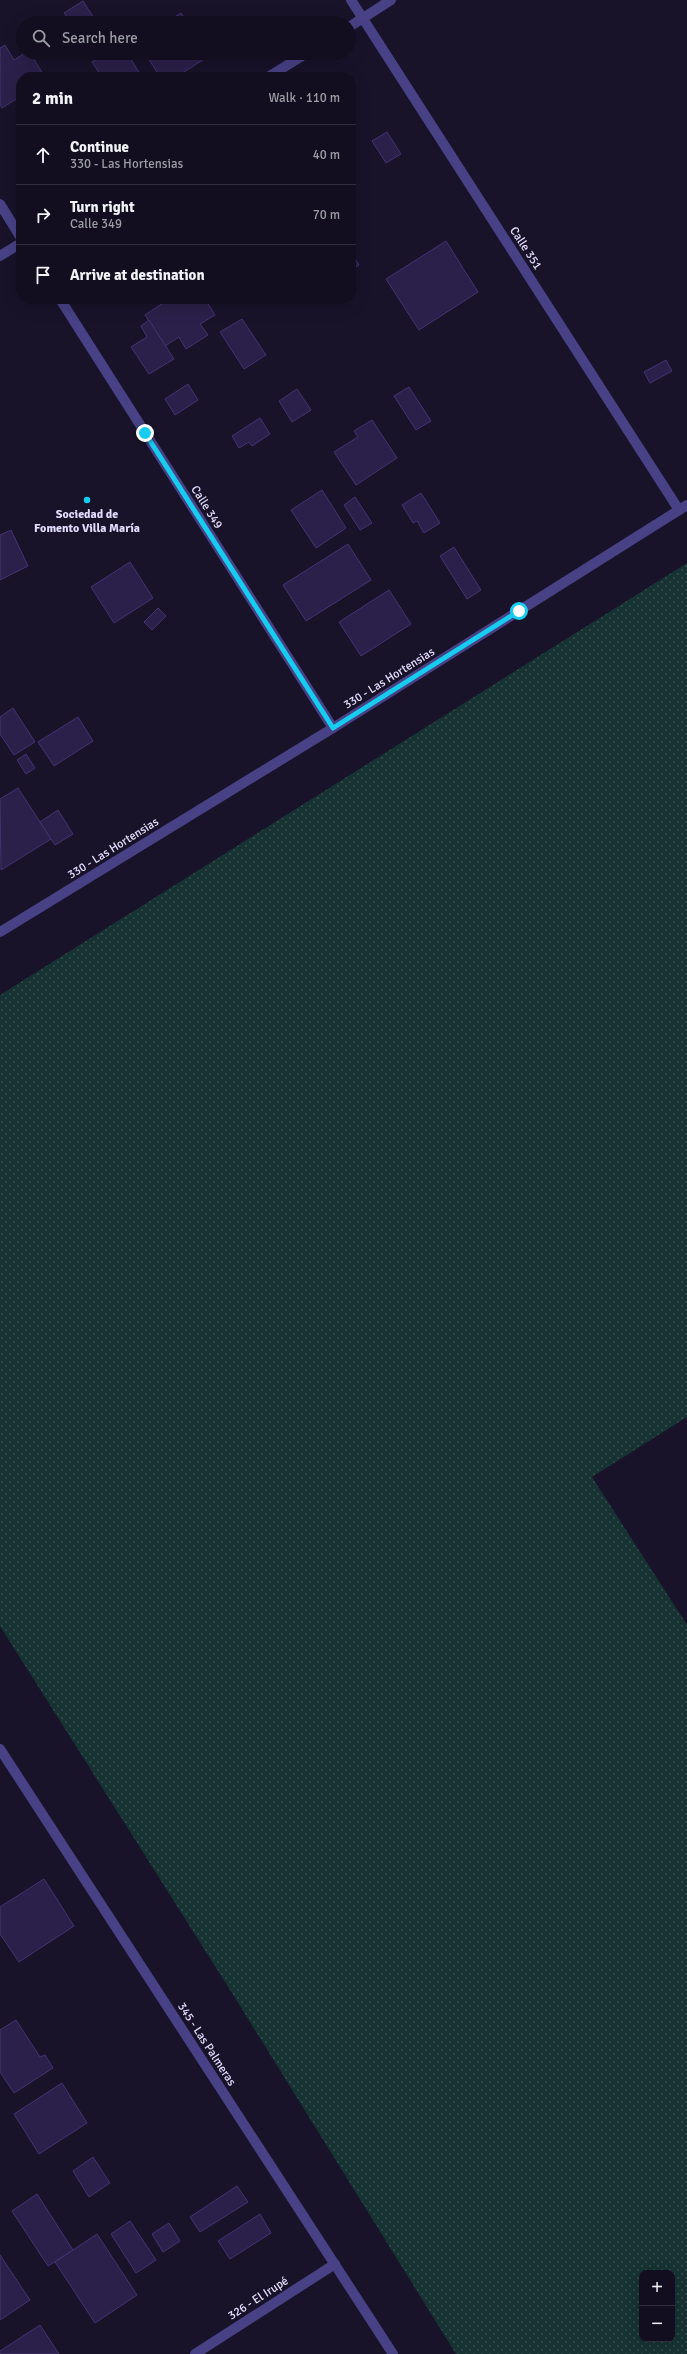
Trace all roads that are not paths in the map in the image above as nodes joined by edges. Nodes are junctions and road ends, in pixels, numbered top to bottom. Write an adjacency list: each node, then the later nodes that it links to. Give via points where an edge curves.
1 (351, 0): 3 (street, Calle 351)
2 (390, 0): 3 (street)
3 (362, 18): 4 (street); 12 (street, Calle 351)
4 (356, 22)
5 (296, 60): 6 (street)
6 (276, 72)
7 (0, 204): 8 (street)
8 (16, 230)
9 (16, 246): 10 (street)
10 (0, 256)
11 (63, 304): 13 (street, Calle 349)
12 (683, 508): 13 (street, 330 - Las Hortensias)
13 (333, 728): 14 (street, 330 - Las Hortensias)
14 (0, 932)
15 (0, 1749): 16 (street, 345 - Las Palmeras)
16 (335, 2264): 17 (street, 326 - El Irupé); 18 (street, 345 - Las Palmeras)
17 (195, 2354)
18 (393, 2354)

